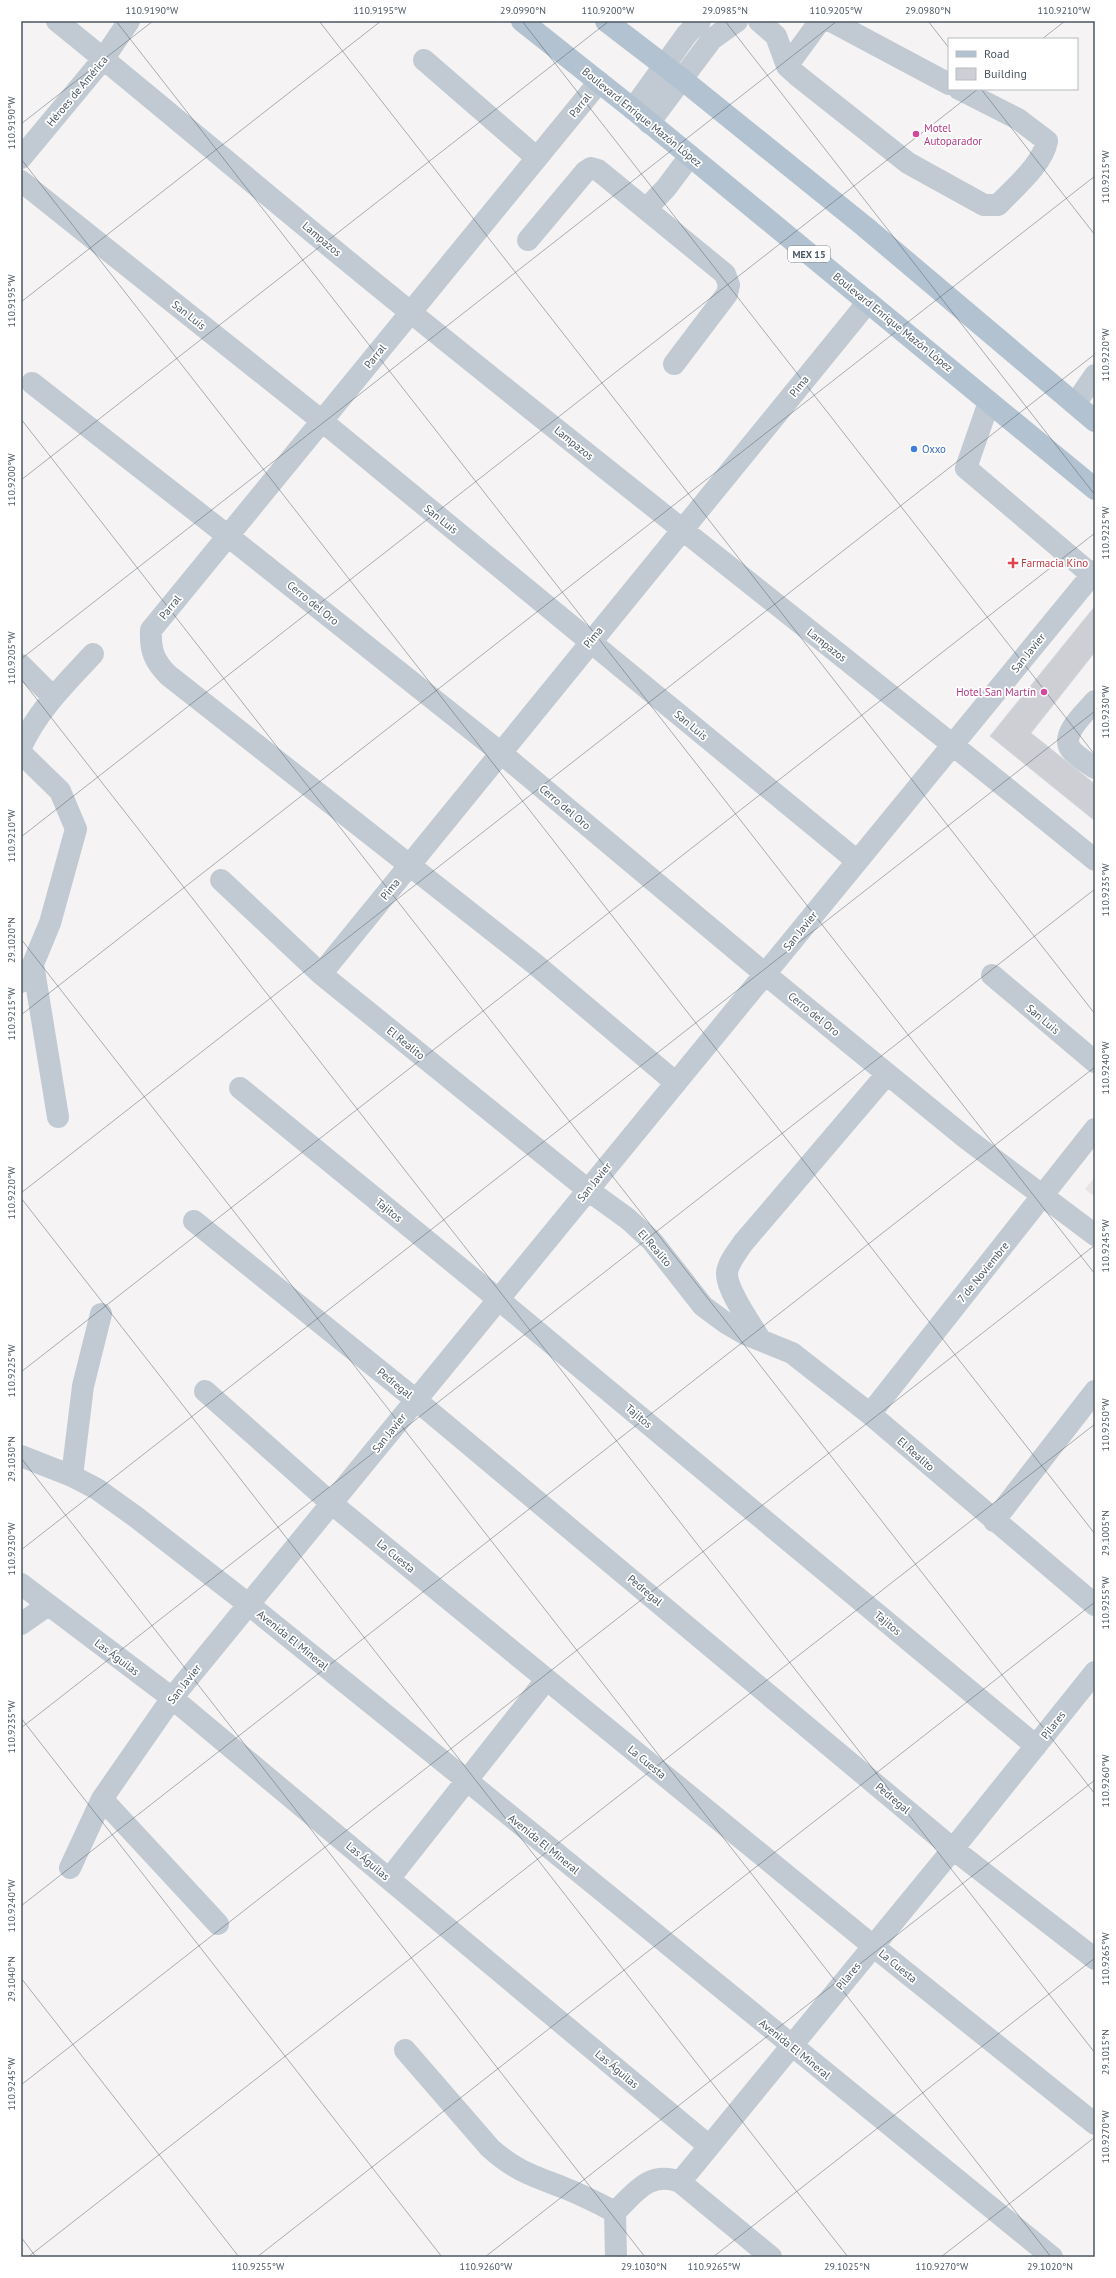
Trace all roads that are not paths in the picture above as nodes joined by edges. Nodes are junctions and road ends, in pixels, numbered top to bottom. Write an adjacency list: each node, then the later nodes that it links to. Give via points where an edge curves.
1 (57, 21): 10 (street, Lampazos)
2 (128, 21): 10 (street, Héroes de América)
3 (522, 21): 15 (main road, Boulevard Enrique Mazón López / MEX 15)
4 (606, 21): 13 (main road)
5 (700, 21): 13 (street, via 687,34)
6 (737, 21): 14 (street, via 712,39)
7 (759, 21): 12 (street, via 776,36)
8 (820, 21): 12 (street)
9 (831, 21): 16 (street, via 888,49)
10 (104, 58): 20 (street, Héroes de América); 26 (street, Lampazos)
11 (424, 60): 21 (street)
12 (787, 66): 17 (street, via 908,163 984,205 998,205 1029,173 1046,149 1047,141 1018,119)
13 (665, 68): 14 (main road); 18 (street)
14 (683, 80): 18 (street); 31 (main road, via 870,231)
15 (599, 82): 18 (main road, Boulevard Enrique Mazón López / MEX 15); 21 (street, Parral)
16 (948, 83)
17 (962, 90)
18 (641, 116): 19 (main road, Boulevard Enrique Mazón López / MEX 15)
19 (690, 156): 23 (street); 25 (main road, Boulevard Enrique Mazón López / MEX 15)
20 (21, 158)
21 (537, 158): 26 (street, Parral)
22 (21, 181): 32 (street, San Luis)
23 (647, 208): 24 (street, via 598,170 591,168); 27 (street, via 726,274 729,285 727,294)
24 (528, 240)
25 (868, 302): 30 (main road, Boulevard Enrique Mazón López / MEX 15); 35 (street, Pima)
26 (410, 312): 32 (street, Parral); 35 (street, Lampazos)
27 (674, 364)
28 (1095, 375): 31 (street)
29 (32, 382): 36 (street, Cerro del Oro)
30 (989, 402): 34 (main road, Boulevard Enrique Mazón López / MEX 15); 37 (street, via 966,468)
31 (1075, 404): 33 (main road)
32 (322, 421): 36 (street, Parral); 38 (street, San Luis)
33 (1095, 421)
34 (1095, 489)
35 (682, 530): 38 (street, Pima); 43 (street, Lampazos)
36 (228, 536): 46 (street, Cerro del Oro); 50 (street, Parral, via 151,630 150,647 156,664)
37 (1093, 573): 43 (street, San Javier)
38 (590, 642): 46 (street, Pima); 49 (street, San Luis)
39 (93, 654): 41 (street)
40 (21, 665): 41 (street)
41 (53, 697): 44 (street, via 30,727)
42 (1095, 701): 47 (street, via 1069,733 1067,740 1070,749)
43 (953, 744): 48 (street, Lampazos); 49 (street, San Javier)
44 (21, 747)
45 (21, 752): 52 (street, via 60,791 76,829 50,923)
46 (501, 754): 50 (street, Pima); 54 (street, Cerro del Oro)
47 (1095, 768)
48 (1095, 860)
49 (856, 862): 54 (street, San Javier)
50 (409, 865): 53 (street, Pima); 59 (street, via 535,964)
51 (221, 880): 53 (street, El Realito)
52 (33, 964): 56 (street); 61 (street)
53 (321, 974): 63 (street, El Realito)
54 (765, 974): 58 (street, Cerro del Oro); 59 (street, San Javier)
55 (992, 975): 57 (street, San Luis)
56 (21, 982)
57 (1095, 1062)
58 (887, 1074): 64 (street, Cerro del Oro); 69 (street, via 743,1244 731,1262 727,1274 731,1287)
59 (676, 1083): 63 (street, San Javier)
60 (240, 1088): 67 (street, Tajitos)
61 (58, 1117)
62 (1095, 1129): 64 (street, 7 de Noviembre)
63 (588, 1190): 67 (street, San Javier); 69 (street, El Realito, via 628,1219 652,1241 703,1306 726,1323)
64 (1043, 1197): 66 (street, Cerro del Oro); 73 (street, 7 de Noviembre)
65 (194, 1221): 72 (street, Pedregal)
66 (1095, 1235)
67 (498, 1299): 72 (street, San Javier); 86 (street, Tajitos)
68 (101, 1314): 75 (street, via 83,1386)
69 (760, 1339): 73 (street, El Realito, via 792,1354)
70 (205, 1390): 76 (street, La Cuesta)
71 (1095, 1391): 77 (street)
72 (416, 1400): 76 (street, San Javier); 89 (street, Pedregal)
73 (870, 1414): 77 (street, El Realito)
74 (21, 1458): 75 (street, Avenida El Mineral)
75 (72, 1476): 79 (street, Avenida El Mineral, via 98,1489)
76 (331, 1503): 79 (street, San Javier); 84 (street, La Cuesta)
77 (994, 1521): 81 (street, El Realito)
78 (21, 1584): 80 (street, Las Águilas)
79 (248, 1604): 85 (street, San Javier); 87 (street, Avenida El Mineral)
80 (48, 1605): 82 (street); 85 (street, Las Águilas)
81 (1095, 1605)
82 (21, 1624)
83 (1095, 1672): 86 (street, Pilares)
84 (546, 1680): 87 (street); 93 (street, La Cuesta)
85 (172, 1698): 88 (street, San Javier); 91 (street, Las Águilas)
86 (1036, 1746): 89 (street, Pilares)
87 (465, 1780): 91 (street); 95 (street, Avenida El Mineral)
88 (102, 1799): 90 (street, San Javier); 92 (street)
89 (953, 1849): 93 (street, Pilares); 94 (street, Pedregal)
90 (70, 1868)
91 (389, 1879): 98 (street, Las Águilas)
92 (218, 1924)
93 (873, 1946): 95 (street, Pilares); 97 (street, La Cuesta)
94 (1095, 1959)
95 (792, 2047): 98 (street, Pilares); 103 (street, Avenida El Mineral)
96 (405, 2050): 100 (street, via 505,2162)
97 (1095, 2124)
98 (709, 2146): 99 (street, Pilares)
99 (680, 2182): 100 (street, via 663,2177 653,2179); 102 (street)
100 (615, 2212): 101 (street)
101 (616, 2257)
102 (770, 2257)
103 (1052, 2257)

